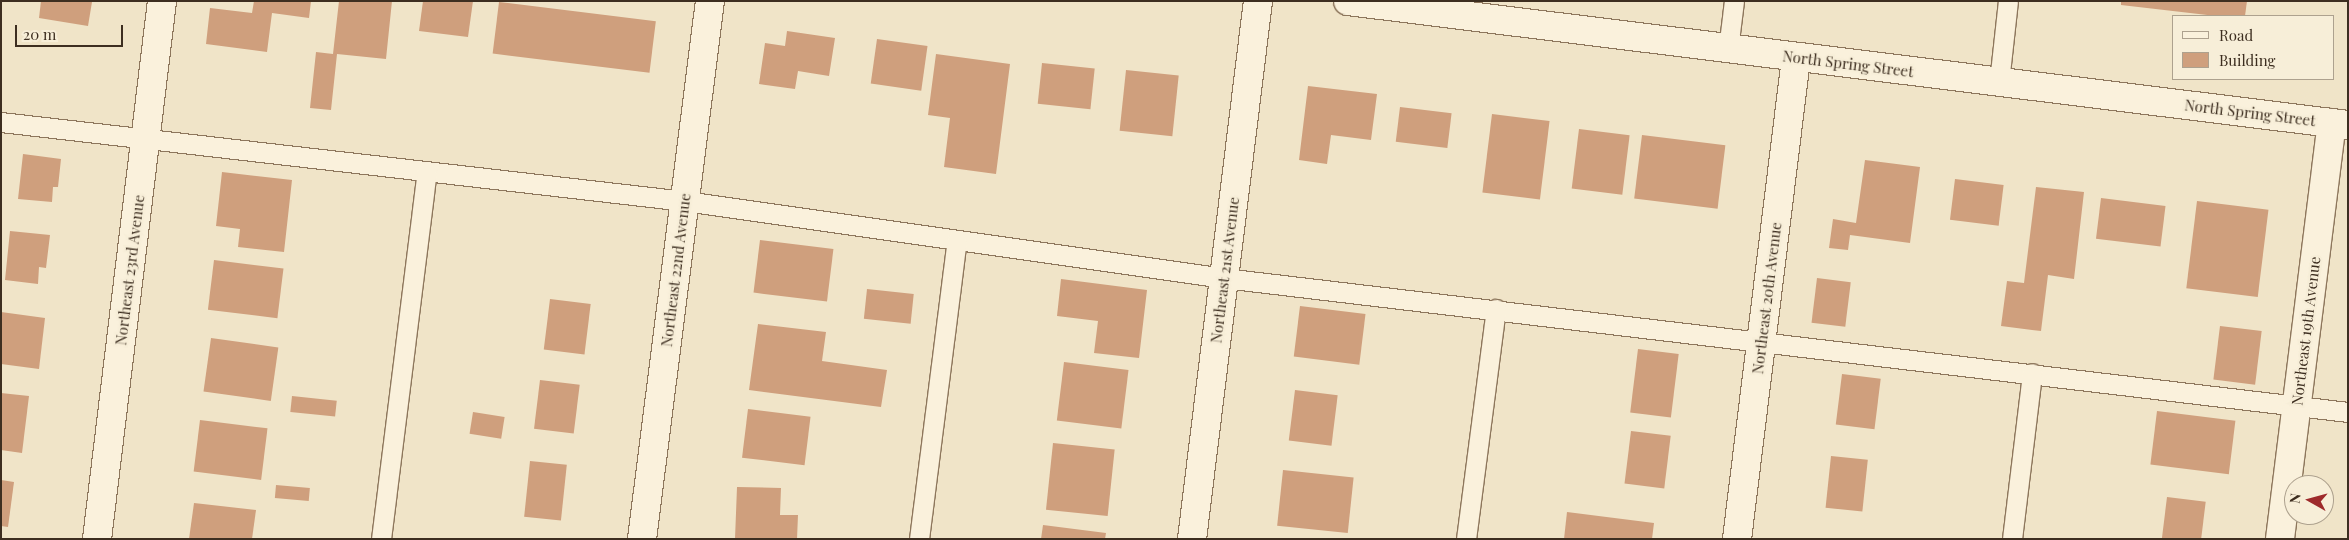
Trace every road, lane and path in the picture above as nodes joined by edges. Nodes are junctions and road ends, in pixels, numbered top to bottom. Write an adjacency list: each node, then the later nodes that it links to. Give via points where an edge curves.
1 (162, 1): 12 (street, Northeast 23rd Avenue)
2 (710, 1): 14 (street, Northeast 22nd Avenue)
3 (1258, 1): 16 (street, Northeast 21st Avenue)
4 (1348, 1): 7 (street, North Spring Street)
5 (1734, 1): 7 (lane)
6 (2008, 1): 9 (lane)
7 (1728, 50): 8 (street, North Spring Street)
8 (1796, 57): 9 (street, North Spring Street); 18 (street, Northeast 20th Avenue)
9 (1998, 82): 11 (street, North Spring Street)
10 (1, 122): 12 (lane)
11 (2340, 124): 20 (street, Northeast 19th Avenue)
12 (146, 139): 13 (lane); 22 (street, Northeast 23rd Avenue)
13 (427, 172): 14 (lane); 23 (lane)
14 (685, 202): 15 (lane); 24 (street, Northeast 22nd Avenue)
15 (958, 240): 16 (lane); 25 (lane)
16 (1224, 278): 17 (lane); 26 (street, Northeast 21st Avenue)
17 (1496, 309): 18 (lane); 27 (lane)
18 (1762, 340): 19 (lane); 28 (street, Northeast 20th Avenue)
19 (2032, 373): 20 (lane); 29 (lane)
20 (2296, 405): 21 (lane); 30 (street, Northeast 19th Avenue)
21 (2348, 412)
22 (97, 539)
23 (381, 539)
24 (642, 539)
25 (919, 539)
26 (1192, 539)
27 (1466, 539)
28 (1738, 539)
29 (2012, 539)
30 (2280, 539)

